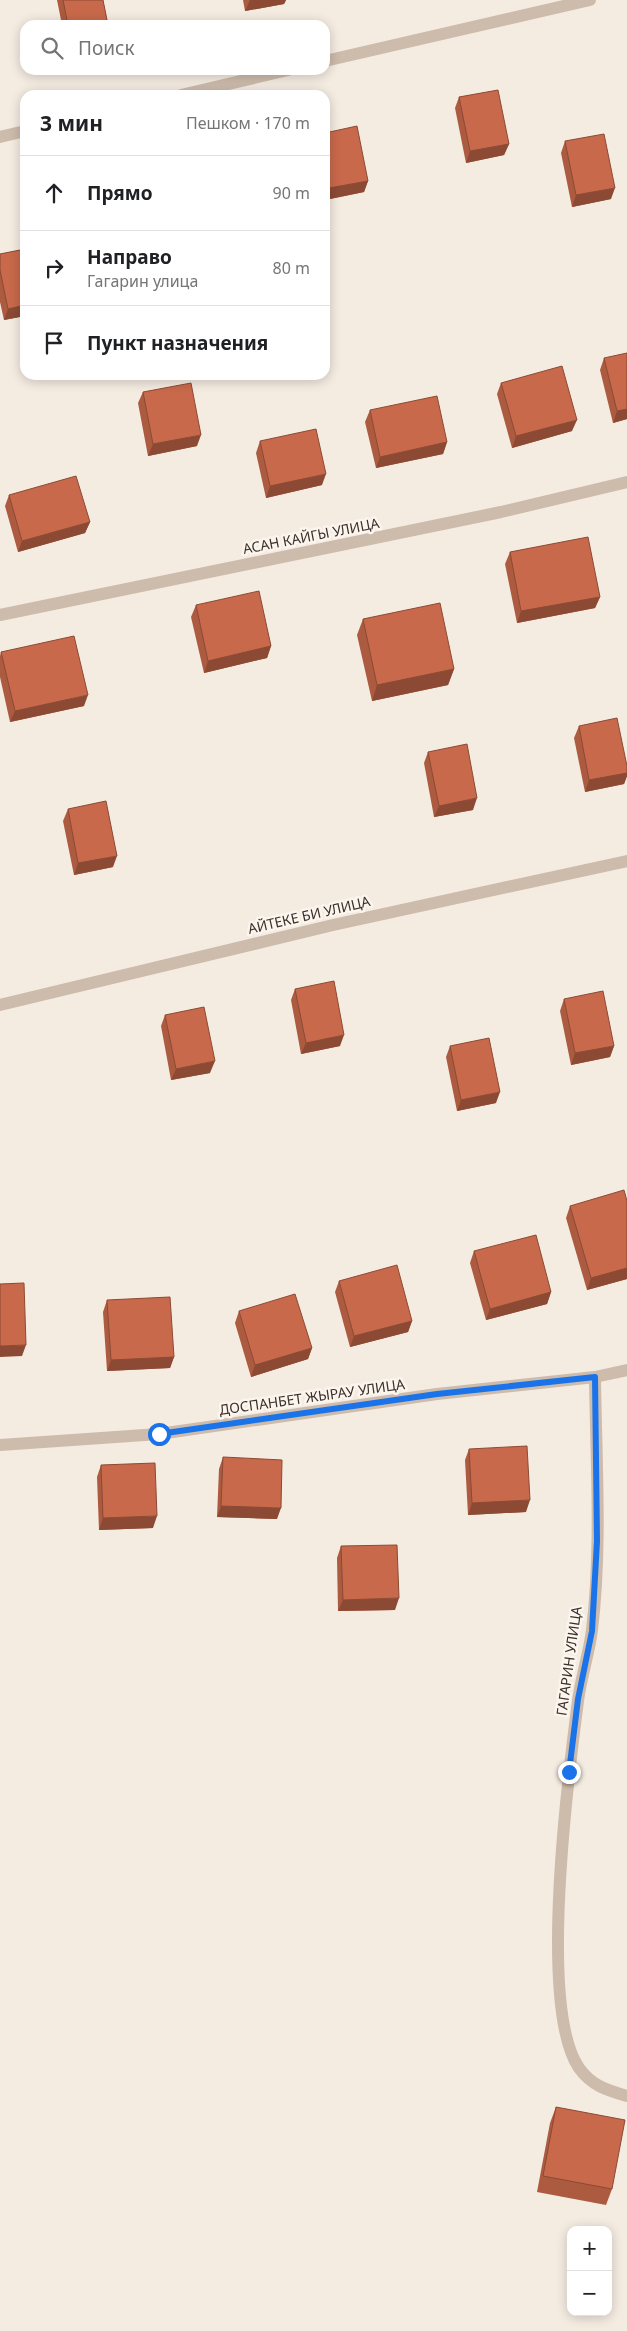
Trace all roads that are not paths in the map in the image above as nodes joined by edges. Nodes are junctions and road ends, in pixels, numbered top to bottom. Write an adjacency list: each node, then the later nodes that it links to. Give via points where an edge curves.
1 (590, 0): 2 (street)
2 (330, 61)
3 (267, 75): 4 (street)
4 (202, 90)
5 (20, 132): 6 (street)
6 (0, 137)
7 (627, 482): 8 (street, АСАН КАЙГЫ УЛИЦА, via 501,512)
8 (0, 615)
9 (627, 861): 10 (street, АЙТЕКЕ БИ УЛИЦА, via 333,924)
10 (0, 1005)
11 (627, 1370): 12 (street, ДОСПАНБЕТ ЖЫРАУ УЛИЦА)
12 (595, 1377): 13 (street, ДОСПАНБЕТ ЖЫРАУ УЛИЦА, via 437,1394 159,1434); 14 (street, ГАГАРИН УЛИЦА, via 597,1541 592,1631 578,1699 569,1772 558,1931 559,1991 567,2039 579,2068 600,2089)
13 (0, 1445)
14 (627, 2096)

